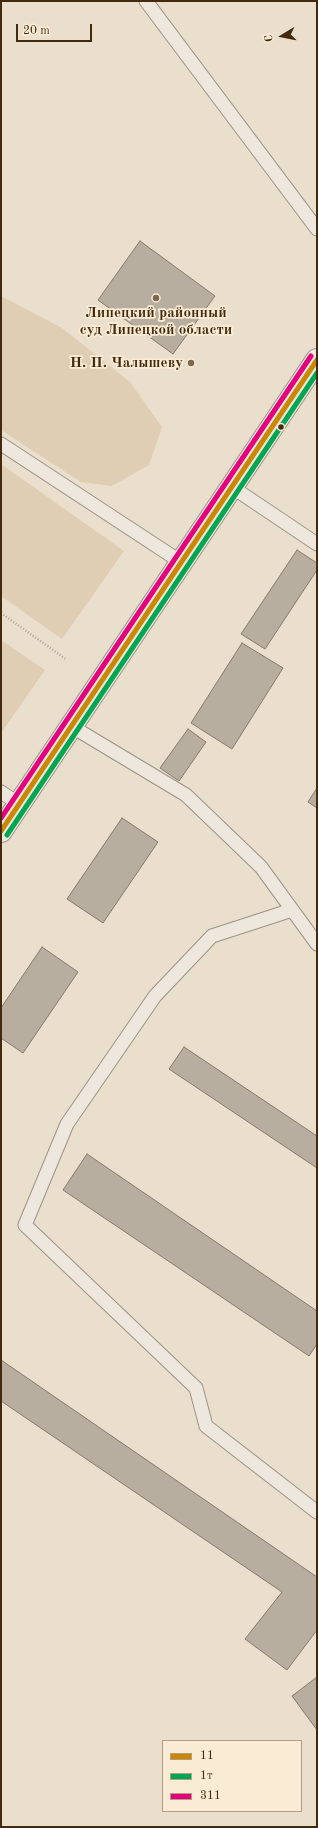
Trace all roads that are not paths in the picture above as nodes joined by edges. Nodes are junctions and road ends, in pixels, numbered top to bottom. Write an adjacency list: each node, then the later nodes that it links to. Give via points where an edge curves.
1 (146, 1): 2 (lane)
2 (317, 228)
3 (317, 360): 5 (street)
4 (1, 444): 7 (lane)
5 (232, 486): 6 (lane); 7 (street)
6 (317, 544)
7 (181, 562): 8 (street)
8 (71, 726): 10 (street); 12 (lane, via 186,795 262,867)
9 (1, 792): 10 (lane)
10 (19, 804): 11 (street)
11 (1, 831)
12 (292, 910): 13 (lane); 14 (lane, via 212,936 155,996 67,1124 25,1225 196,1388 206,1426)
13 (317, 944)
14 (317, 1512)

